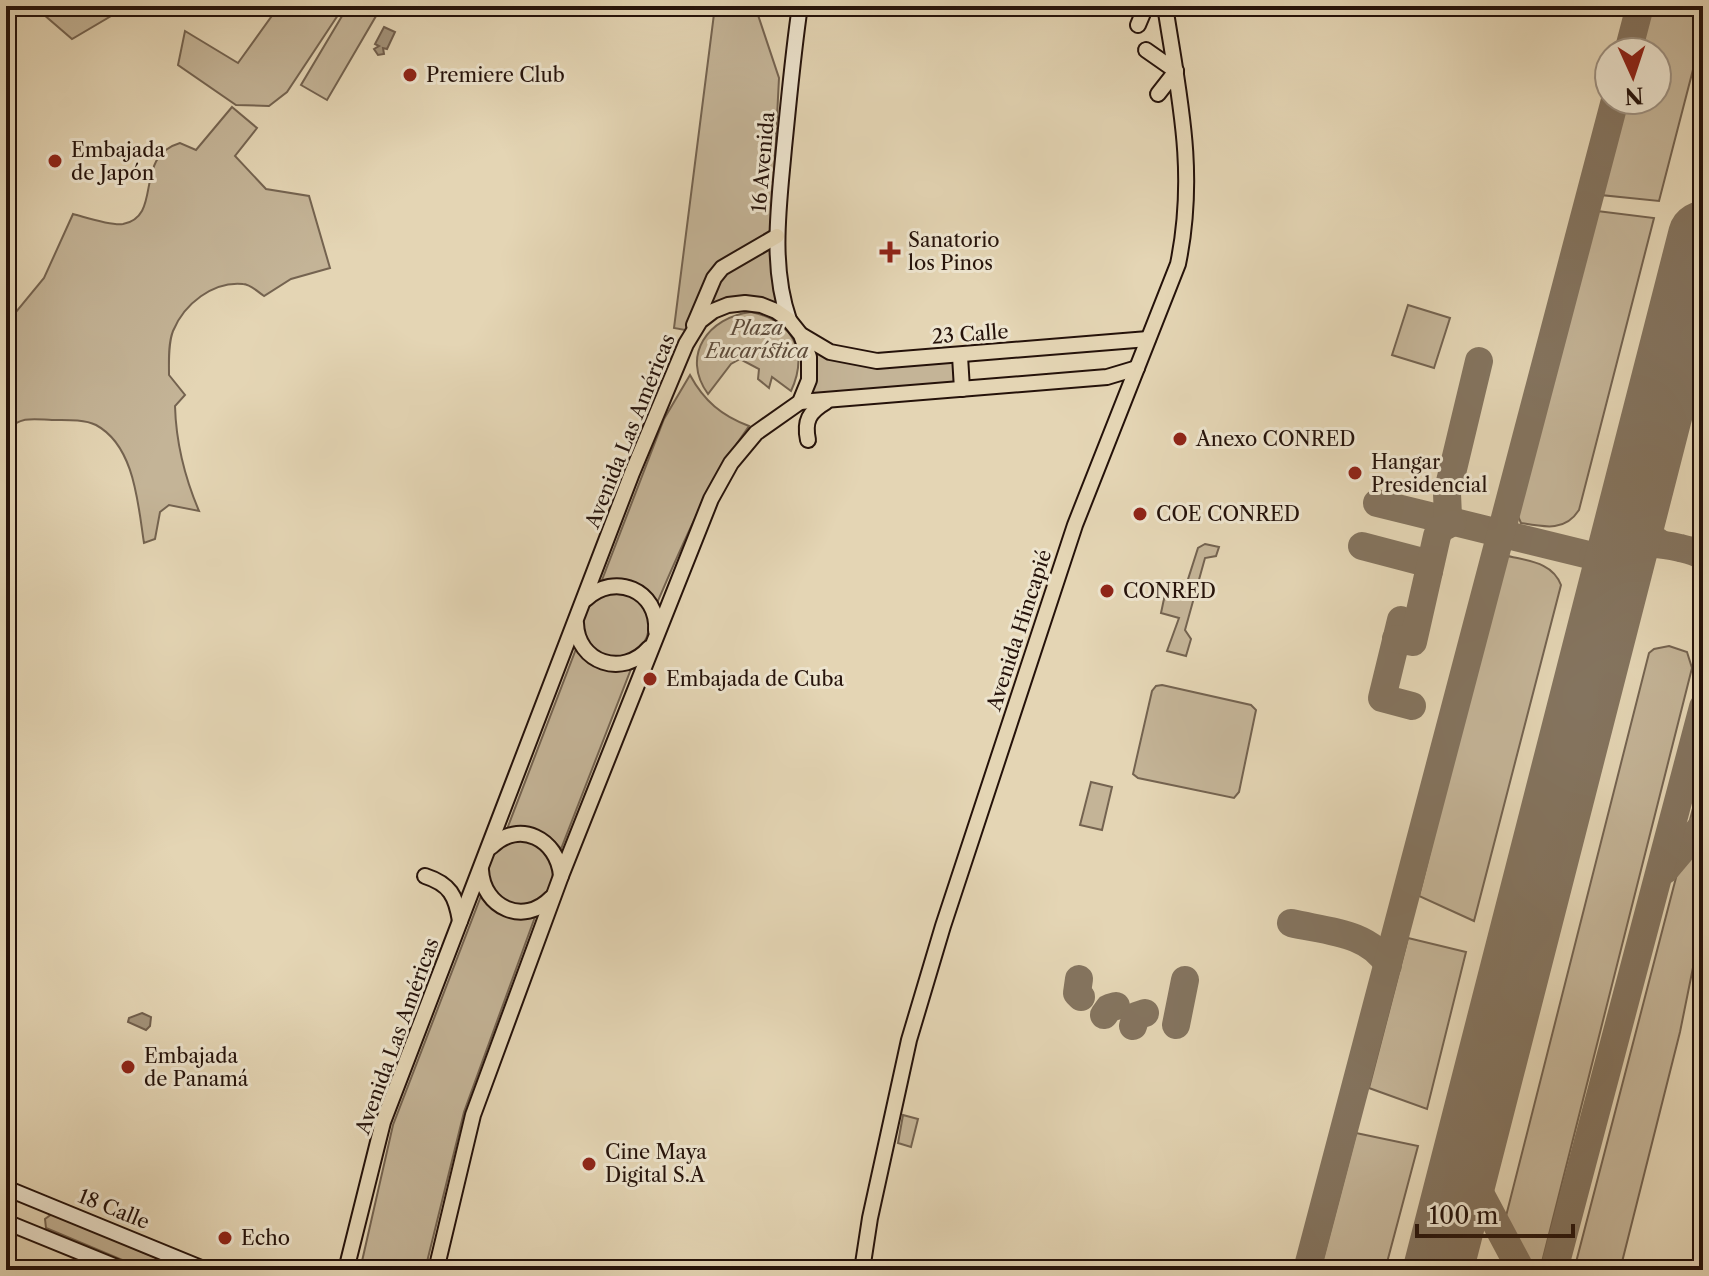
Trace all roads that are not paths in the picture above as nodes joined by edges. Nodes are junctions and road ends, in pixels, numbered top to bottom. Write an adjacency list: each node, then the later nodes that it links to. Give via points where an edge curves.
1 (800, 6): 8 (street, 16 Avenida)
2 (1146, 6): 4 (main road)
3 (1165, 6): 6 (main road, Avenida Hincapié)
4 (1138, 25)
5 (1146, 50): 6 (main road)
6 (1176, 71): 7 (main road); 12 (main road, Avenida Hincapié, via 1188,169 1186,221 1178,264)
7 (1158, 94)
8 (777, 236): 9 (street, 16 Avenida, via 782,300); 10 (main road, via 722,268)
9 (789, 320): 10 (main road, Avenida Las Américas, via 745,303 728,305 713,311); 11 (main road, Avenida Las Américas)
10 (690, 334): 21 (main road, Avenida Las Américas)
11 (801, 335): 13 (main road, 23 Calle, via 830,352 877,361); 19 (main road, Avenida Las Américas, via 810,364)
12 (1148, 339): 13 (main road, 23 Calle); 14 (main road, Avenida Hincapié)
13 (960, 356): 16 (main road)
14 (1137, 368): 15 (main road); 18 (main road, Avenida Hincapié)
15 (1107, 377): 16 (main road); 18 (main road)
16 (962, 389): 17 (main road)
17 (833, 399): 19 (main road); 20 (main road, via 809,414)
18 (1124, 401): 36 (main road, Avenida Hincapié, via 1075,525 943,926 909,1040)
19 (800, 402): 23 (main road, via 756,433 731,463)
20 (808, 440)
21 (583, 602): 22 (main road, Avenida Las Américas); 23 (main road, via 604,587 629,587 649,602 656,626)
22 (576, 619): 23 (main road, via 581,645 599,662 636,660); 24 (main road, Avenida Las Américas)
23 (652, 642): 27 (main road)
24 (489, 849): 25 (main road, Avenida Las Américas); 27 (main road, via 518,833 540,838 556,854)
25 (481, 870): 28 (main road, via 490,898 507,910 535,910); 29 (main road, Avenida Las Américas)
26 (425, 876): 29 (main road, via 439,880 454,895)
27 (561, 876): 28 (main road)
28 (554, 895): 35 (main road, via 473,1115)
29 (460, 921): 34 (main road, Avenida Las Américas, via 383,1122)
30 (6, 1188): 33 (street, 18 Calle)
31 (6, 1222): 32 (street)
32 (124, 1270)
33 (206, 1270)
34 (346, 1270)
35 (436, 1270)
36 (862, 1270)

